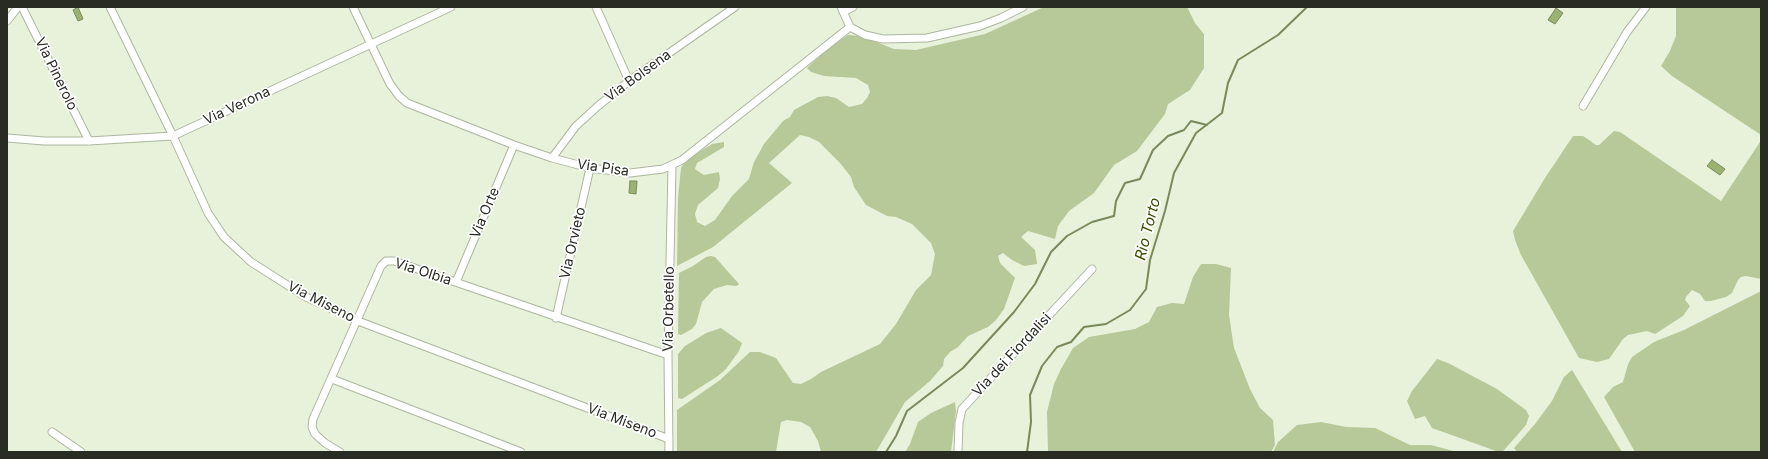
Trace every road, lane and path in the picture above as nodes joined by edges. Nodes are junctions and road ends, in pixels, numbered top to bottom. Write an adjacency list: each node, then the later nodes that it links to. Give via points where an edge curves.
1 (18, 7): 12 (street)
2 (22, 7): 19 (street, Via Pinerolo)
3 (110, 7): 17 (street, Via Miseno)
4 (354, 7): 14 (street, Via Pisa)
5 (451, 7): 14 (street, Via Verona)
6 (596, 7): 15 (street)
7 (735, 7): 15 (street, Via Bolsena)
8 (852, 7): 11 (street)
9 (1023, 7): 13 (street, via 980,26 927,38 878,38 862,34)
10 (1646, 7): 16 (street, via 1627,32)
11 (842, 9): 13 (street)
12 (7, 21)
13 (850, 27): 22 (street, Via Pisa)
14 (371, 45): 17 (street, Via Verona); 20 (street, Via Pisa, via 392,86 405,101)
15 (629, 81): 21 (street, Via Bolsena, via 582,120)
16 (1583, 106)
17 (173, 136): 19 (street, Via Verona); 27 (street, Via Miseno, via 202,202 215,226 227,240 251,262 278,280 320,304)
18 (7, 138): 19 (street, Via Verona)
19 (89, 141)
20 (514, 145): 21 (street, Via Pisa); 25 (street, Via Orte)
21 (552, 158): 23 (street, Via Pisa)
22 (672, 166): 23 (street, Via Pisa, via 657,171 636,173); 28 (street, Via Orbetello)
23 (590, 168): 26 (street, Via Orvieto)
24 (1092, 269): 36 (street, Via dei Fiordalisi, via 962,409)
25 (456, 282): 26 (street, Via Olbia); 27 (street, Via Olbia, via 394,261 386,261 381,266)
26 (556, 318): 28 (street, Via Olbia)
27 (358, 321): 29 (street, Via Olbia); 31 (street, Via Miseno)
28 (668, 355): 31 (street, Via Orbetello)
29 (332, 379): 33 (street, Via Olbia, via 314,416 312,427 318,438); 34 (street)
30 (52, 432): 32 (street)
31 (670, 439): 35 (street, Via Orbetello)
32 (81, 452)
33 (340, 452)
34 (521, 452)
35 (669, 452)
36 (958, 452)

